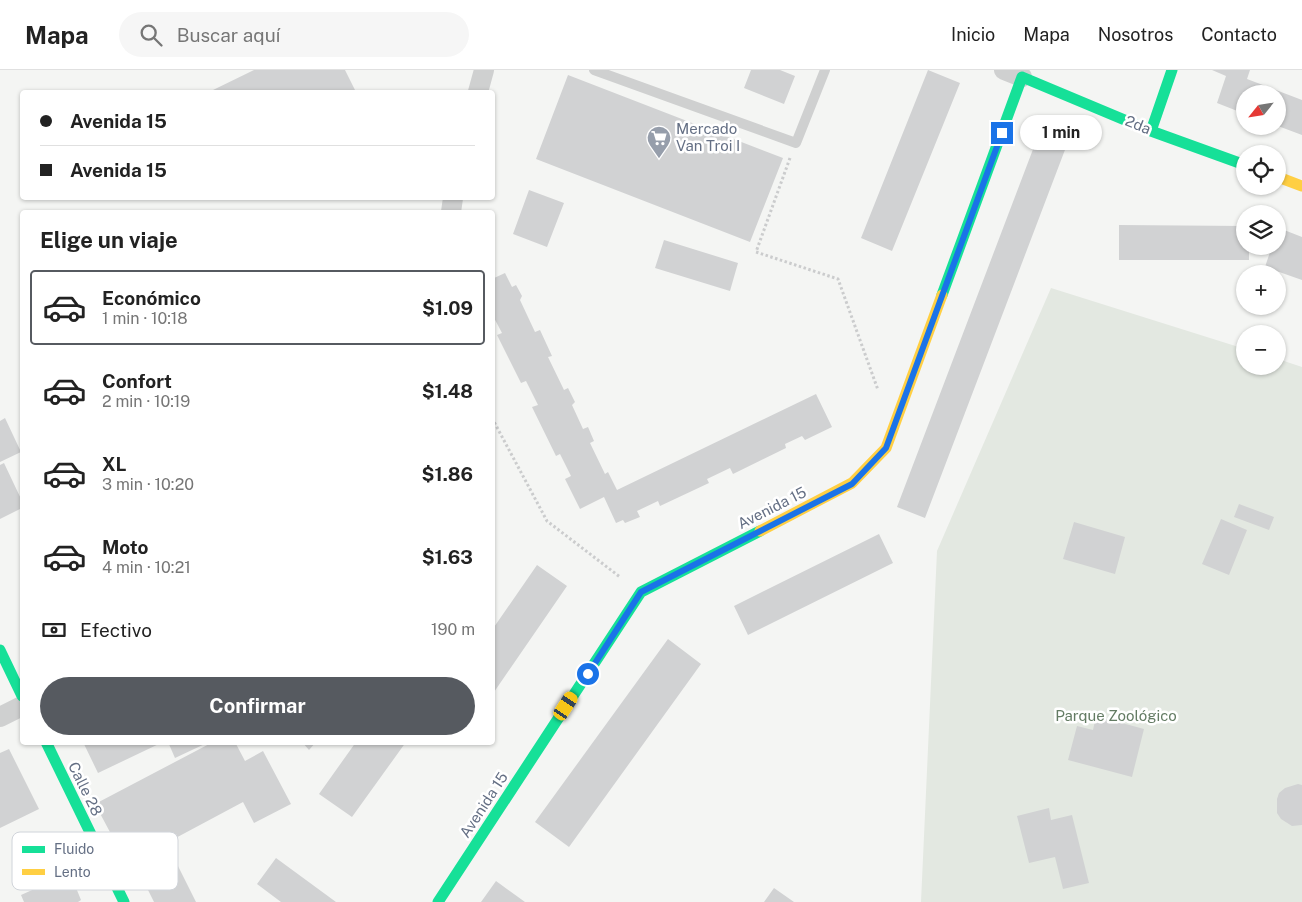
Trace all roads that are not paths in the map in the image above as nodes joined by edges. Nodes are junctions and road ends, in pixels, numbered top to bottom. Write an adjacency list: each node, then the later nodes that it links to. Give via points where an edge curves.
1 (484, 70): 6 (street)
2 (594, 70): 3 (lane, via 796,142)
3 (826, 70)
4 (1172, 70): 7 (street)
5 (1013, 74): 7 (street, 2da); 19 (street, Avenida 15, via 886,448 852,484 641,592)
6 (479, 90)
7 (1151, 131): 8 (street, 2da)
8 (1236, 162)
9 (1286, 180): 10 (street)
10 (1302, 186)
11 (0, 650): 12 (street)
12 (20, 692)
13 (20, 707): 14 (street)
14 (0, 716)
15 (47, 745): 16 (street, Calle 28)
16 (90, 832)
17 (118, 890): 18 (street, Calle 28)
18 (124, 902)
19 (438, 902)

